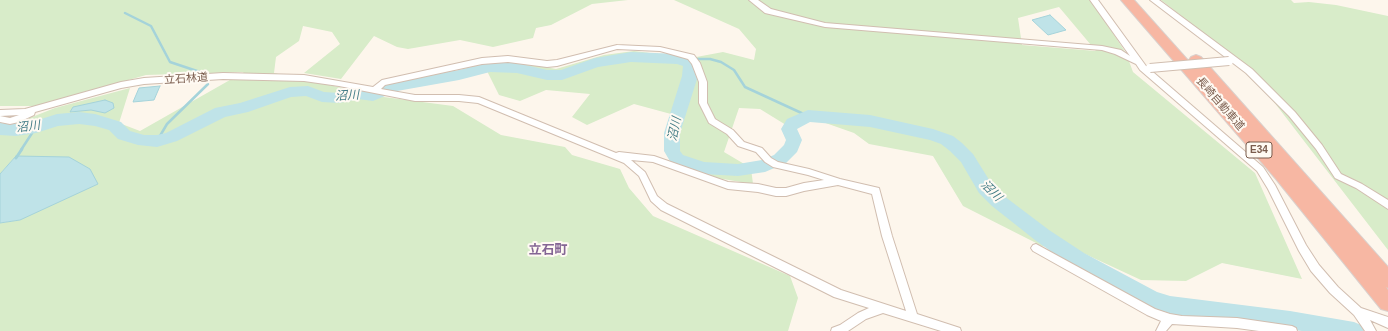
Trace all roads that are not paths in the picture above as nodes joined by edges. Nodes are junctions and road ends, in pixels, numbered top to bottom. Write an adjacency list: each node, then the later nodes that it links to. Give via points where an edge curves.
1 (753, 0): 7 (street, via 768,11 826,25 1102,48 1118,52)
2 (1094, 0): 7 (street)
3 (1127, 0): 17 (highway, 長崎自動車道 / E34, via 1272,164)
4 (1140, 0): 16 (highway, 長崎自動車道 / E34, via 1235,104)
5 (1154, 0): 6 (street)
6 (1232, 60): 7 (street, bridge); 14 (street, via 1292,114 1320,147 1338,176)
7 (1144, 66): 19 (street, via 1260,169 1272,187 1302,248 1334,290)
8 (375, 90): 9 (street, 立石林道, via 304,78 223,76 121,85); 12 (street, 立石林道, via 415,98 479,100); 13 (street, via 382,83 482,61 508,59 547,64 617,47 660,49 691,57 704,82 704,103 712,121 730,132 742,144 759,150 776,166 809,172)
9 (37, 109): 10 (street, 立石林道, via 13,113); 11 (street, via 19,120)
10 (0, 112)
11 (0, 119)
12 (615, 155): 13 (street, via 654,159 728,185 776,192); 18 (street, via 635,167 642,174 654,198 670,210 838,294)
13 (839, 182): 20 (street, via 876,191 887,236)
14 (1388, 205)
15 (1036, 248): 21 (street, via 1151,312)
16 (1388, 280)
17 (1388, 303)
18 (882, 308): 20 (street); 24 (street)
19 (1358, 312): 22 (street); 23 (street)
20 (913, 317): 25 (street)
21 (1170, 319): 26 (street); 27 (street, via 1237,323)
22 (1388, 323)
23 (1369, 328)
24 (836, 331)
25 (956, 331)
26 (1161, 331)
27 (1292, 331)

